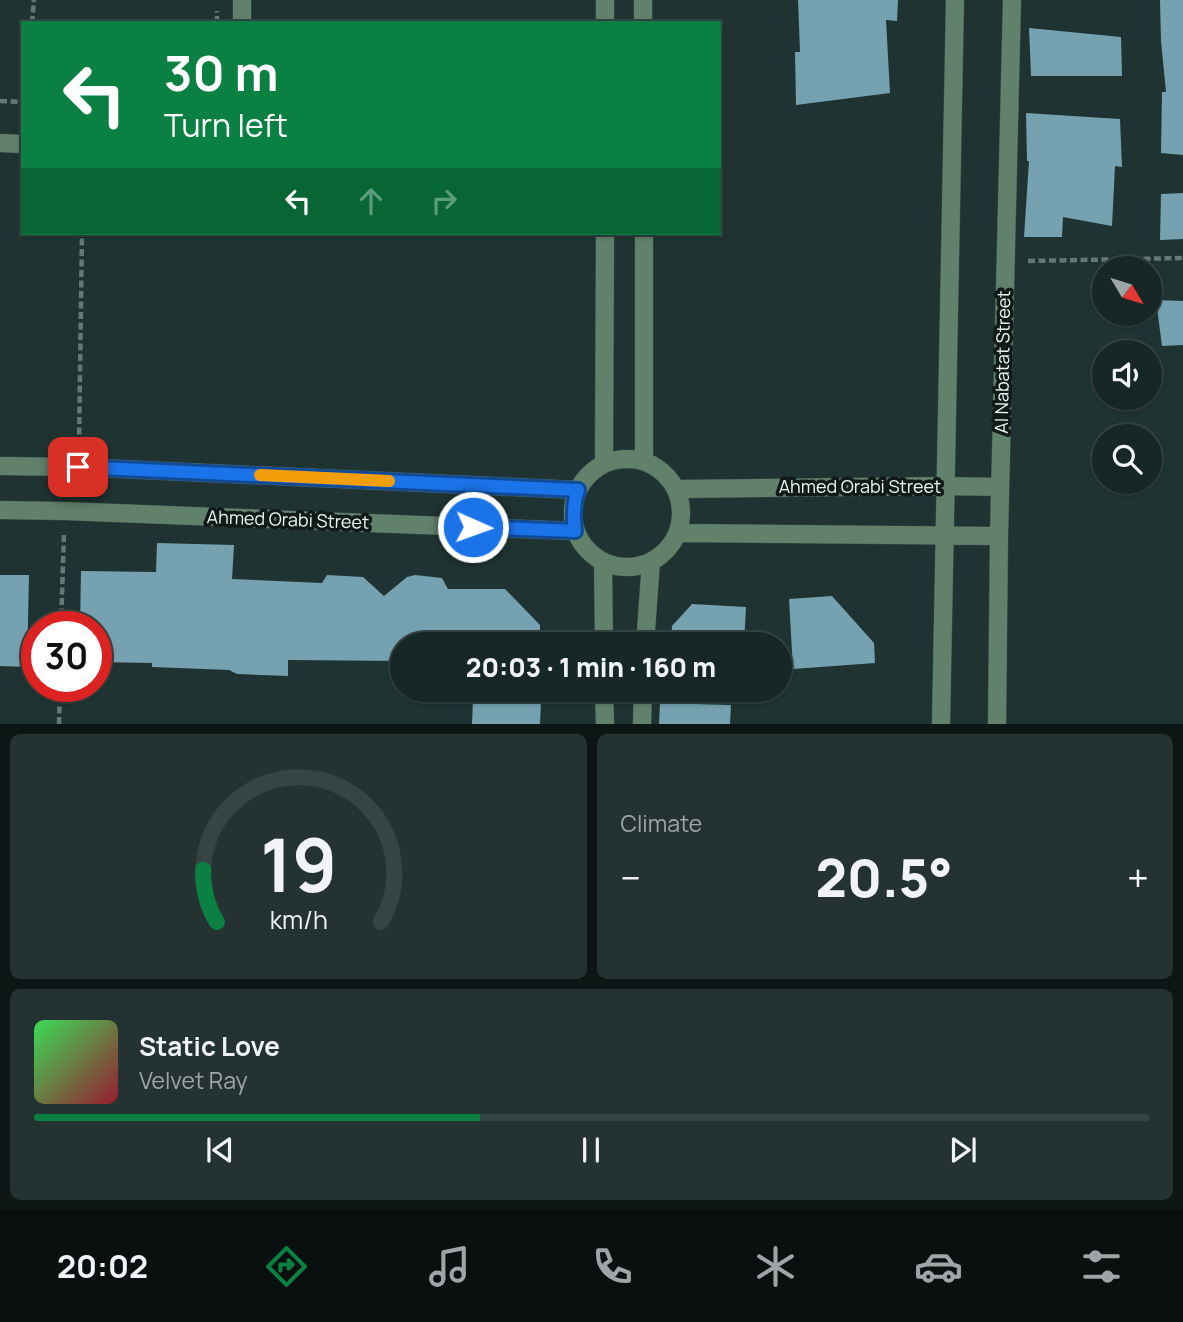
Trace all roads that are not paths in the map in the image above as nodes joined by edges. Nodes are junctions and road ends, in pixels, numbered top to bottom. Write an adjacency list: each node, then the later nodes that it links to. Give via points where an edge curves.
1 (242, 0): 6 (street)
2 (605, 0): 7 (street)
3 (643, 0): 8 (street)
4 (955, 0): 16 (street)
5 (1012, 0): 17 (street, Al Nabatat Street)
6 (242, 21)
7 (605, 21)
8 (643, 21)
9 (0, 143): 10 (street)
10 (21, 144)
11 (605, 235): 14 (street)
12 (644, 235): 13 (street)
13 (644, 460): 14 (street); 18 (street, via 669,476)
14 (604, 463): 19 (street)
15 (0, 466): 19 (street)
16 (945, 486): 17 (street, Ahmed Orabi Street); 18 (street, Ahmed Orabi Street); 23 (street)
17 (1000, 487): 24 (street, Al Nabatat Street)
18 (677, 489): 22 (street, via 682,519)
19 (578, 490): 21 (street)
20 (0, 510): 21 (street, Ahmed Orabi Street)
21 (575, 531): 25 (street, via 591,554)
22 (678, 533): 23 (street); 26 (street)
23 (945, 535): 24 (street); 33 (street)
24 (999, 537): 34 (street, Al Nabatat Street)
25 (603, 562): 26 (street, via 619,567); 27 (street)
26 (651, 562): 28 (street)
27 (604, 632)
28 (646, 632)
29 (604, 702): 31 (street)
30 (643, 702): 32 (street)
31 (605, 723)
32 (642, 723)
33 (941, 723)
34 (998, 723)

